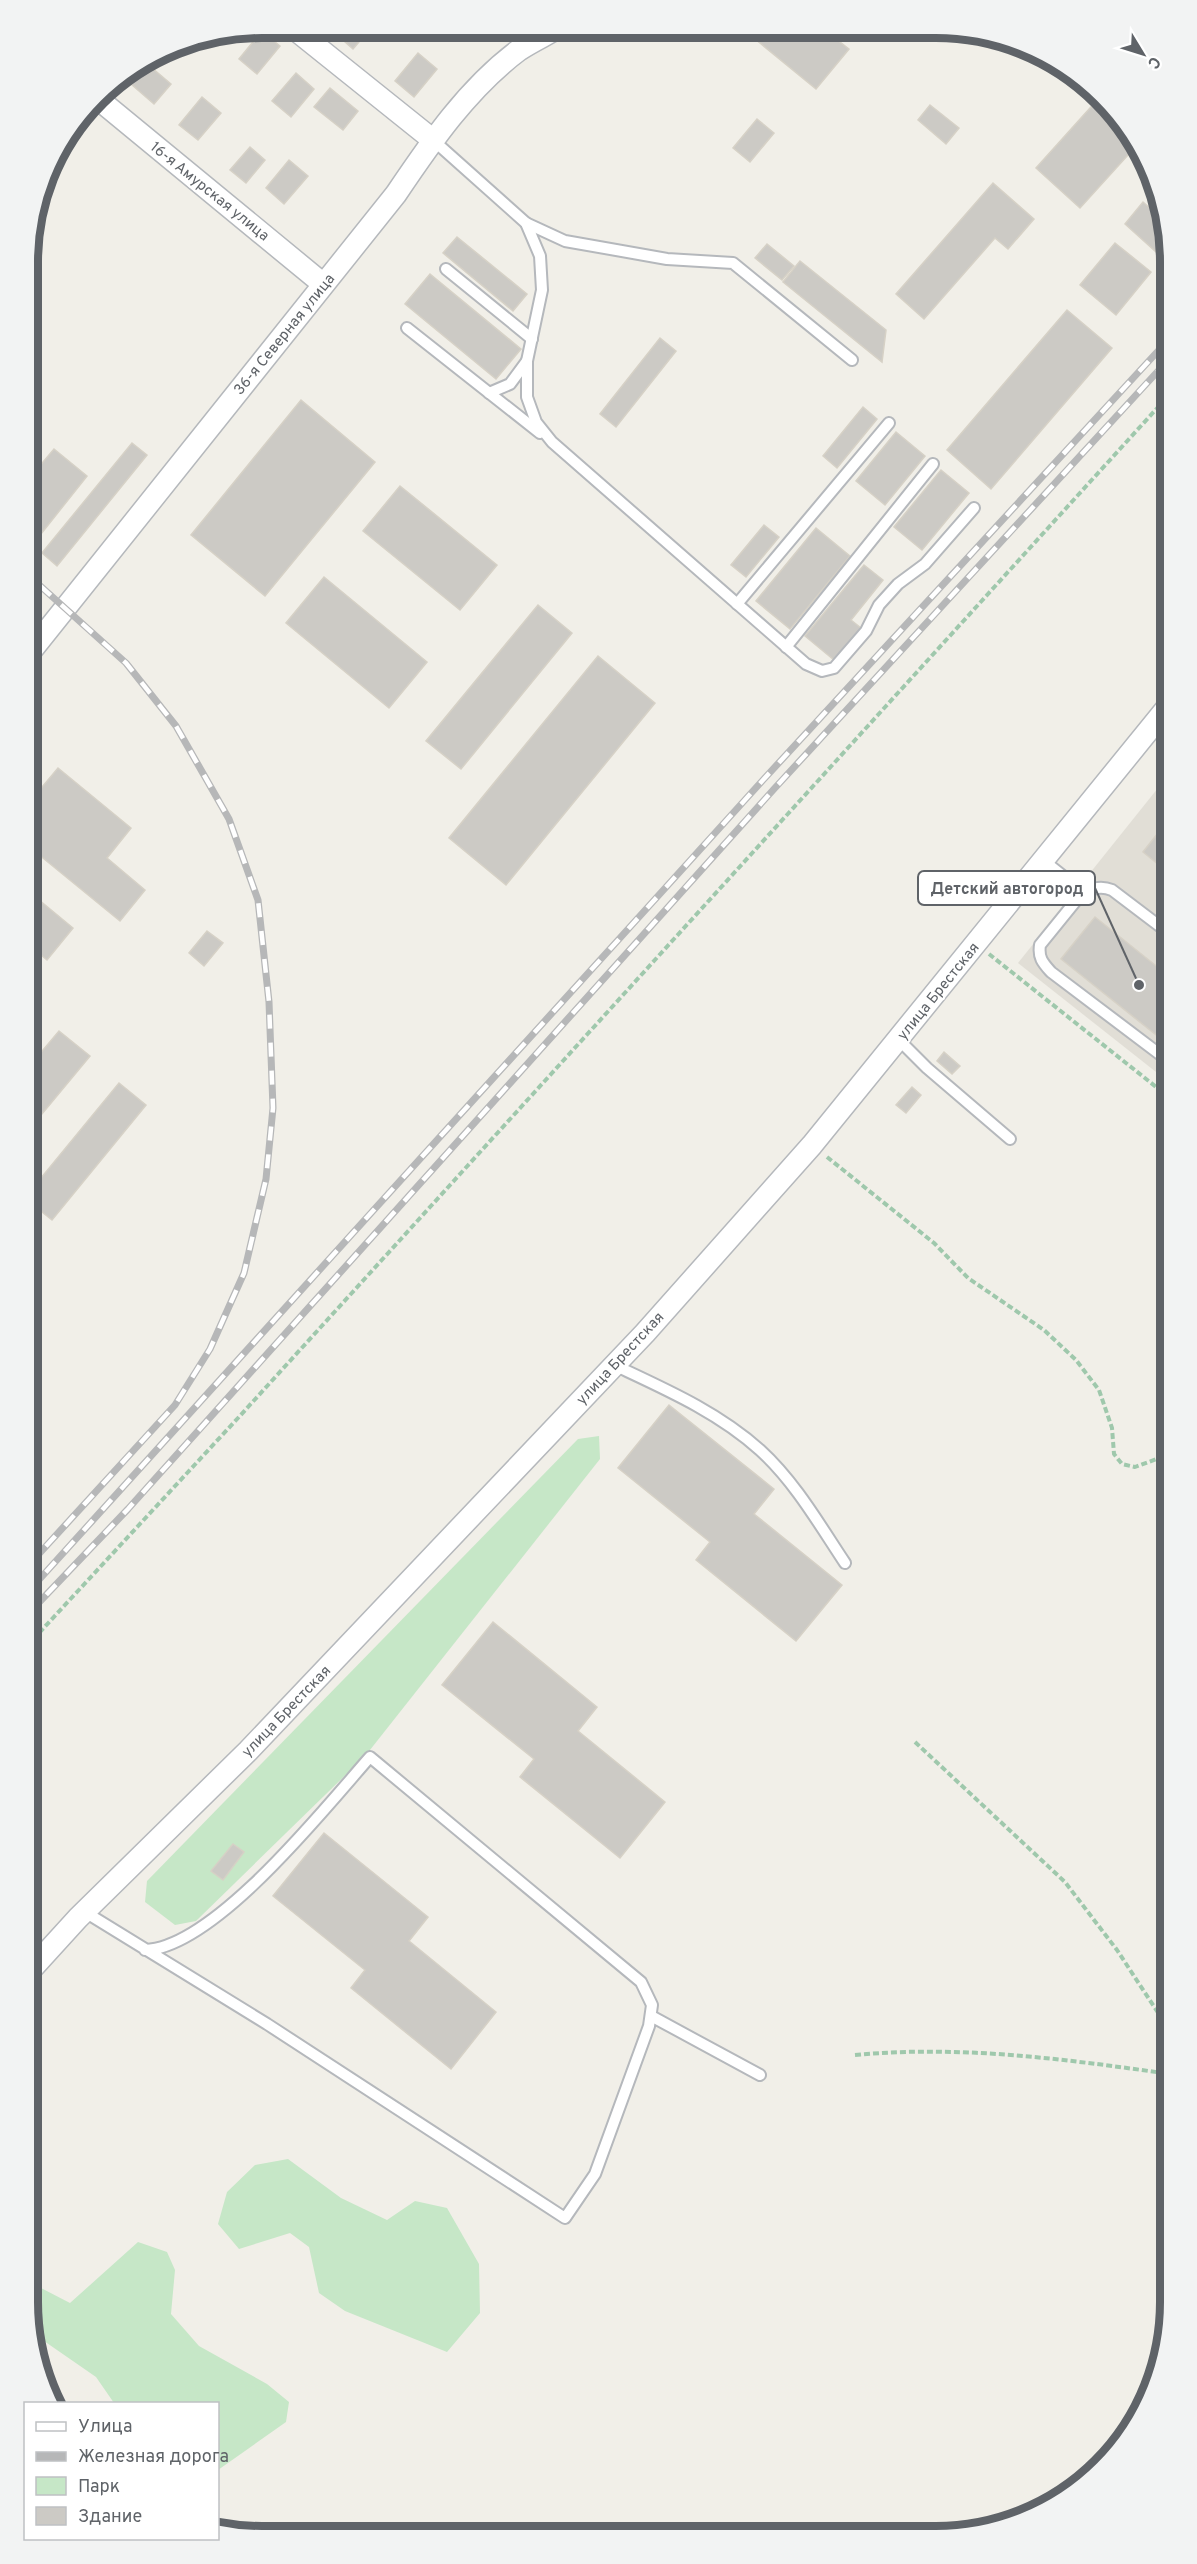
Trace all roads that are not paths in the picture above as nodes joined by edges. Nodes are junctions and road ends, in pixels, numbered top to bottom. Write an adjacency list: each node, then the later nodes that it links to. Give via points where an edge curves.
1 (306, 38): 4 (street)
2 (522, 39): 4 (street, 36-я Северная улица)
3 (103, 103): 7 (street, 16-я Амурская улица)
4 (432, 140): 5 (lane); 7 (street, 36-я Северная улица, via 396,194)
5 (526, 223): 9 (lane, via 540,256 542,290); 10 (lane, via 565,241 668,259 734,263)
6 (446, 269): 9 (lane)
7 (323, 284): 18 (street, 36-я Северная улица)
8 (407, 328): 12 (lane)
9 (532, 339): 11 (lane)
10 (852, 360)
11 (527, 361): 12 (lane, via 510,384); 14 (lane, via 527,397 536,422)
12 (489, 393): 14 (lane)
13 (889, 423): 17 (lane)
14 (552, 442): 17 (lane)
15 (933, 464): 19 (lane)
16 (974, 508): 19 (lane, via 925,564 898,584 879,605 866,631 834,668 814,668)
17 (737, 604): 19 (lane)
18 (38, 642)
19 (786, 647)
20 (1160, 716): 21 (street, улица Брестская)
21 (1044, 861): 22 (lane); 24 (street, улица Брестская)
22 (1083, 892): 23 (lane, via 1104,887 1112,890); 25 (lane, via 1040,945 1041,962)
23 (1160, 926)
24 (899, 1040): 26 (lane); 27 (street, улица Брестская, via 812,1145)
25 (1160, 1054)
26 (1010, 1139)
27 (614, 1365): 28 (lane, via 710,1412 760,1450 796,1489); 29 (street, улица Брестская, via 248,1751)
28 (845, 1563)
29 (85, 1912): 30 (lane); 31 (street, улица Брестская)
30 (145, 1950): 32 (lane, via 158,1950 220,1915 267,1872 370,1757 641,1982 652,2005); 32 (lane, via 267,2024 565,2218 595,2174)
31 (38, 1962)
32 (651, 2016): 33 (lane)
33 (760, 2075)

